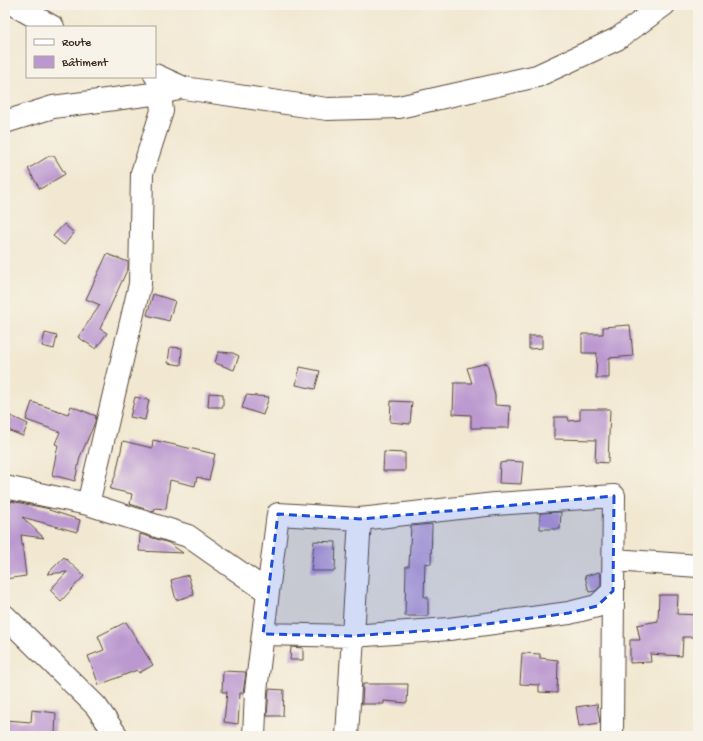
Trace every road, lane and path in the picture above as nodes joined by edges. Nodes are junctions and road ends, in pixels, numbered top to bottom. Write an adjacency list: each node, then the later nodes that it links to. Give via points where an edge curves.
1 (14, 5): 3 (street)
2 (664, 5): 4 (street, via 616,39 537,76 399,107 326,109)
3 (51, 26)
4 (157, 84): 5 (street, via 53,107); 7 (street, via 162,111 142,173 140,284)
5 (5, 122)
6 (5, 487): 7 (street)
7 (88, 504): 12 (street, via 188,536)
8 (360, 519): 9 (street, via 495,504 614,496); 12 (street, via 278,514); 15 (street)
9 (614, 560): 10 (street); 11 (street)
10 (698, 566)
11 (613, 591): 15 (street, via 597,606 569,613 449,629); 19 (street)
12 (268, 592): 14 (street)
13 (5, 616): 16 (street, via 96,706)
14 (263, 634): 15 (street); 17 (street)
15 (352, 636): 18 (street)
16 (117, 736)
17 (254, 736)
18 (347, 736)
19 (612, 736)

